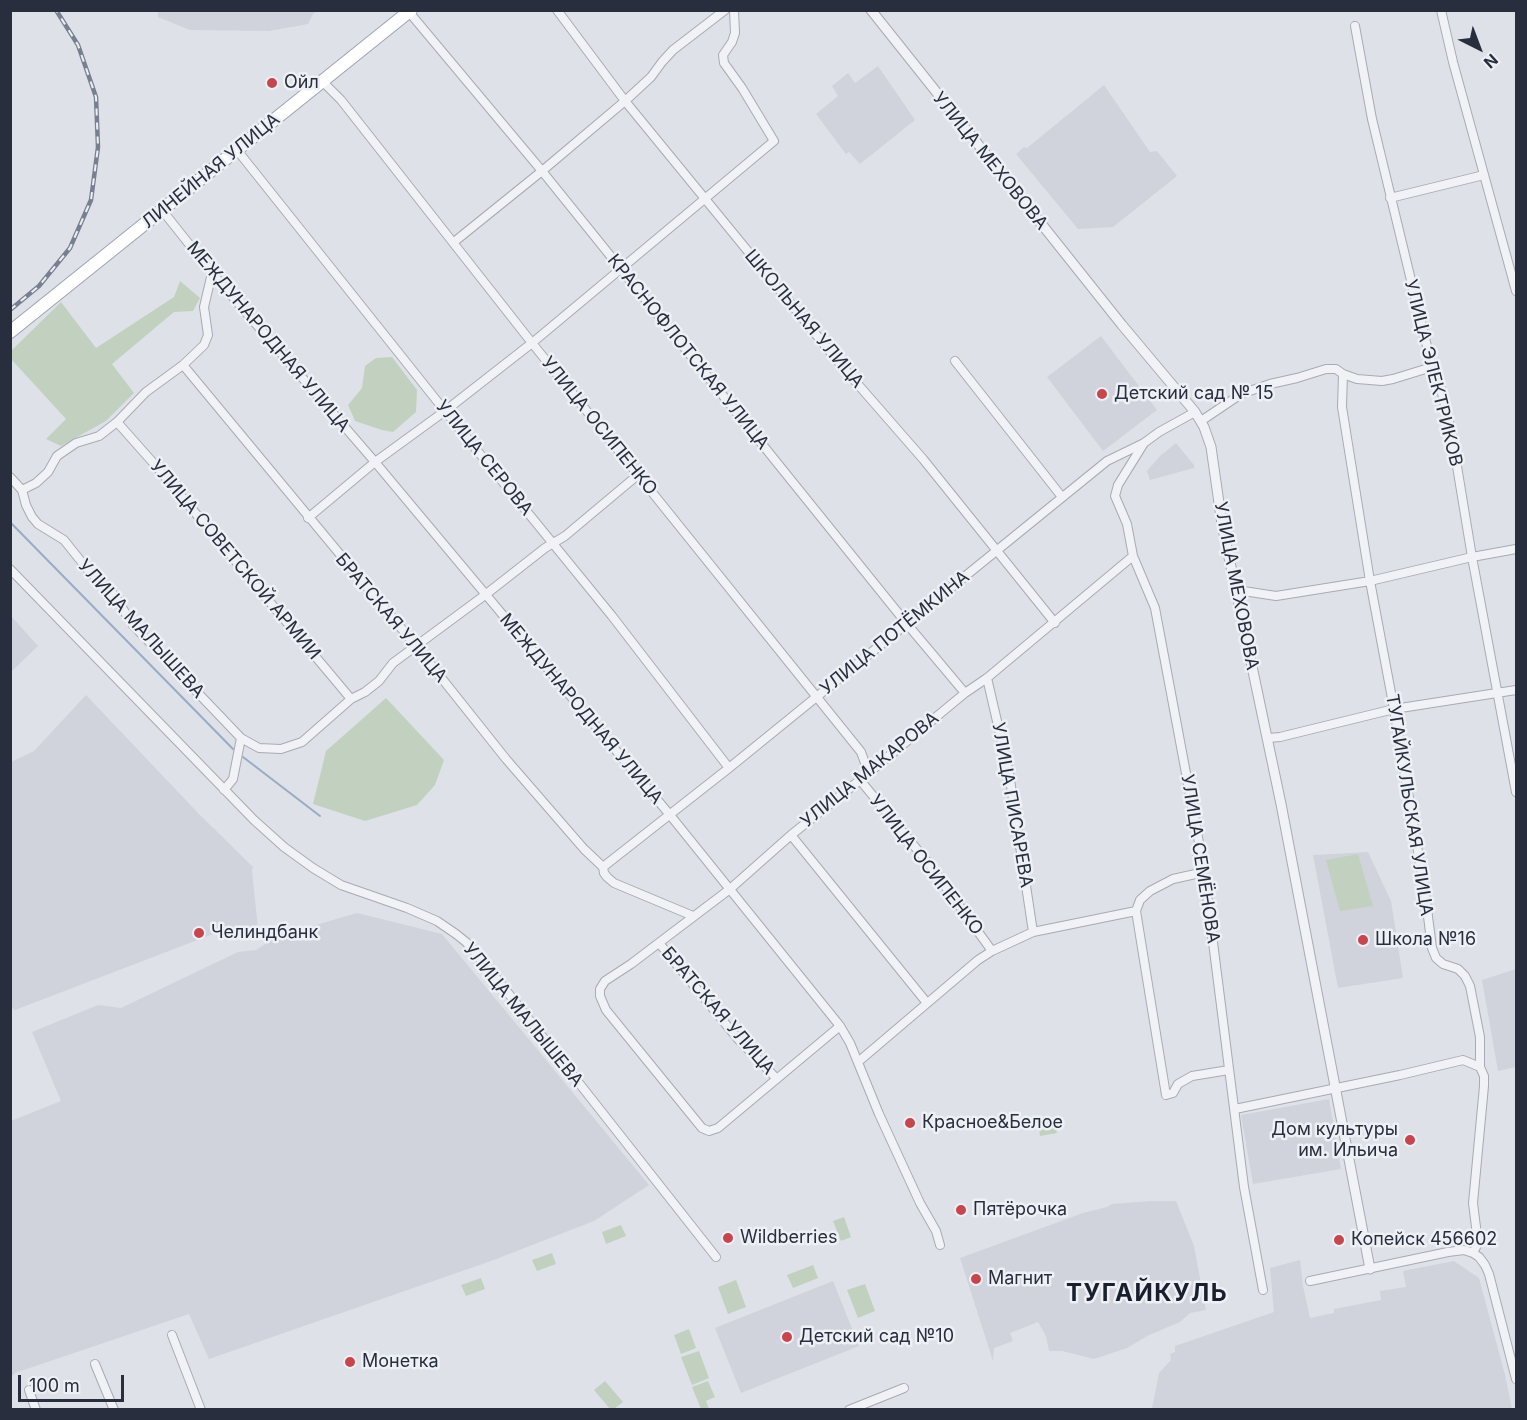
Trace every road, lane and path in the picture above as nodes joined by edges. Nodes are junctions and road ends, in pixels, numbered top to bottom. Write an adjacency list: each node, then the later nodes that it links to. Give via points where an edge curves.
1 (557, 10): 9 (street, ШКОЛЬНАЯ УЛИЦА)
2 (725, 10): 9 (street, via 673,50)
3 (734, 10): 14 (street, via 735,33 723,55 724,63 774,141)
4 (871, 10): 27 (street, УЛИЦА МЕХОВОВА)
5 (1441, 10): 12 (street)
6 (410, 11): 8 (main road, ЛИНЕЙНАЯ УЛИЦА); 11 (street, КРАСНОФЛОТСКАЯ УЛИЦА)
7 (1355, 26): 13 (street, УЛИЦА ЭЛЕКТРИКОВ)
8 (323, 82): 10 (main road, ЛИНЕЙНАЯ УЛИЦА); 16 (street, УЛИЦА ОСИПЕНКО)
9 (625, 101): 11 (street); 14 (street, ШКОЛЬНАЯ УЛИЦА)
10 (237, 150): 15 (main road, ЛИНЕЙНАЯ УЛИЦА); 26 (street, УЛИЦА СЕРОВА)
11 (542, 171): 16 (street); 17 (street, КРАСНОФЛОТСКАЯ УЛИЦА)
12 (1484, 175): 13 (street); 19 (street)
13 (1390, 198): 24 (street, УЛИЦА ЭЛЕКТРИКОВ)
14 (705, 199): 17 (street); 39 (street, ШКОЛЬНАЯ УЛИЦА)
15 (162, 210): 18 (street, МЕЖДУНАРОДНАЯ УЛИЦА); 20 (main road, ЛИНЕЙНАЯ УЛИЦА)
16 (454, 242): 21 (street, УЛИЦА ОСИПЕНКО)
17 (621, 268): 21 (street); 47 (street, КРАСНОФЛОТСКАЯ УЛИЦА)
18 (212, 273): 23 (street, via 204,307 208,335 204,345); 31 (street, МЕЖДУНАРОДНАЯ УЛИЦА)
19 (1516, 291)
20 (10, 332)
21 (532, 343): 26 (street); 32 (street, УЛИЦА ОСИПЕНКО)
22 (955, 361): 35 (street)
23 (183, 365): 29 (street, via 146,392); 36 (street, БРАТСКАЯ УЛИЦА)
24 (1432, 367): 25 (street, via 1382,381); 41 (street, УЛИЦА ЭЛЕКТРИКОВ, via 1451,430)
25 (1343, 374): 28 (street, via 1326,369 1261,387 1241,394); 43 (street, ТУГАЙКУЛЬСКАЯ УЛИЦА, via 1342,406)
26 (445, 411): 31 (street); 37 (street, УЛИЦА СЕРОВА)
27 (1195, 412): 28 (street, УЛИЦА МЕХОВОВА); 30 (street, УЛИЦА ПОТЁМКИНА)
28 (1201, 421): 44 (street, УЛИЦА МЕХОВОВА, via 1211,447)
29 (117, 422): 34 (street, via 99,436 76,443 57,456 48,472); 54 (street, УЛИЦА СОВЕТСКОЙ АРМИИ)
30 (1144, 442): 35 (street, УЛИЦА ПОТЁМКИНА, via 1107,461); 40 (street, УЛИЦА СЕМЁНОВА, via 1118,484 1115,496 1127,524)
31 (375, 462): 36 (street); 45 (street, МЕЖДУНАРОДНАЯ УЛИЦА)
32 (639, 474): 37 (street); 53 (street, УЛИЦА ОСИПЕНКО)
33 (10, 477): 34 (street, УЛИЦА МАЛЫШЕВА)
34 (22, 490): 56 (street, УЛИЦА МАЛЫШЕВА, via 38,524 64,540 114,595 133,625)
35 (1062, 497): 39 (street, УЛИЦА ПОТЁМКИНА)
36 (308, 518): 48 (street, БРАТСКАЯ УЛИЦА)
37 (553, 544): 45 (street); 58 (street, УЛИЦА СЕРОВА)
38 (1516, 549): 41 (street)
39 (997, 550): 46 (street, ШКОЛЬНАЯ УЛИЦА); 47 (street, УЛИЦА ПОТЁМКИНА)
40 (1133, 556): 46 (street, УЛИЦА МАКАРОВА); 65 (street, УЛИЦА СЕМЁНОВА, via 1155,608 1200,848)
41 (1472, 557): 43 (street); 52 (street, УЛИЦА ЭЛЕКТРИКОВ)
42 (10, 570): 60 (street, УЛИЦА МАЛЫШЕВА)
43 (1370, 581): 44 (street, via 1276,596); 55 (street, ТУГАЙКУЛЬСКАЯ УЛИЦА)
44 (1237, 590): 57 (street, УЛИЦА МЕХОВОВА)
45 (485, 595): 48 (street); 62 (street, МЕЖДУНАРОДНАЯ УЛИЦА)
46 (1055, 623): 49 (street, УЛИЦА МАКАРОВА)
47 (907, 624): 51 (street, КРАСНОФЛОТСКАЯ УЛИЦА); 53 (street, УЛИЦА ПОТЁМКИНА)
48 (416, 646): 54 (street, via 393,663 379,681); 64 (street, БРАТСКАЯ УЛИЦА, via 506,759)
49 (987, 678): 51 (street, УЛИЦА МАКАРОВА); 69 (street, УЛИЦА ПИСАРЕВА, via 1009,773)
50 (1516, 690): 52 (street)
51 (965, 693): 59 (street, УЛИЦА МАКАРОВА)
52 (1499, 693): 55 (street); 61 (street, УЛИЦА ЭЛЕКТРИКОВ)
53 (816, 696): 58 (street, УЛИЦА ПОТЁМКИНА); 59 (street, УЛИЦА ОСИПЕНКО, via 861,752 865,763)
54 (351, 699): 56 (street, via 302,742 281,748 259,748)
55 (1394, 709): 57 (street); 75 (street, ТУГАЙКУЛЬСКАЯ УЛИЦА, via 1432,948 1436,958 1458,969 1470,986 1480,1037)
56 (240, 738): 60 (street, via 233,779)
57 (1268, 738): 78 (street, УЛИЦА МЕХОВОВА)
58 (729, 768): 62 (street, УЛИЦА ПОТЁМКИНА)
59 (863, 777): 63 (street, УЛИЦА МАКАРОВА); 71 (street, УЛИЦА ОСИПЕНКО)
60 (224, 790): 82 (street, УЛИЦА МАЛЫШЕВА, via 284,847 313,868 341,885 437,921 466,942)
61 (1516, 792)
62 (670, 815): 64 (street, УЛИЦА ПОТЁМКИНА); 66 (street, МЕЖДУНАРОДНАЯ УЛИЦА)
63 (791, 835): 66 (street, УЛИЦА МАКАРОВА); 72 (street)
64 (603, 867): 68 (street, БРАТСКАЯ УЛИЦА, via 614,883)
65 (1200, 873): 67 (street, via 1173,879 1150,891 1140,900); 76 (street, УЛИЦА СЕМЁНОВА, via 1206,886)
66 (730, 889): 68 (street, УЛИЦА МАКАРОВА); 73 (street, МЕЖДУНАРОДНАЯ УЛИЦА)
67 (1136, 911): 69 (street); 76 (street, via 1166,1095 1192,1076)
68 (693, 916): 70 (street, УЛИЦА МАКАРОВА)
69 (1033, 932): 71 (street)
70 (659, 943): 77 (street, БРАТСКАЯ УЛИЦА, via 738,1039); 77 (street, УЛИЦА МАКАРОВА, via 605,981 600,996 606,1010 702,1128 718,1128)
71 (992, 951): 72 (street)
72 (927, 1003): 74 (street)
73 (840, 1026): 74 (street, МЕЖДУНАРОДНАЯ УЛИЦА); 77 (street)
74 (858, 1062): 80 (street, МЕЖДУНАРОДНАЯ УЛИЦА)
75 (1480, 1067): 78 (street, via 1463,1060); 81 (street, ТУГАЙКУЛЬСКАЯ УЛИЦА, via 1485,1086 1473,1203 1478,1243)
76 (1228, 1070): 79 (street, УЛИЦА СЕМЁНОВА)
77 (777, 1079)
78 (1336, 1088): 79 (street); 83 (street, УЛИЦА МЕХОВОВА)
79 (1235, 1108): 85 (street, УЛИЦА СЕМЁНОВА, via 1244,1187)
80 (940, 1245)
81 (1473, 1253): 83 (street, via 1448,1252); 88 (street, via 1489,1274)
82 (716, 1257)
83 (1370, 1269): 84 (street)
84 (1310, 1281)
85 (1263, 1290)
86 (172, 1335): 93 (street)
87 (95, 1364): 92 (street)
88 (1516, 1379)
89 (904, 1388): 94 (street)
90 (29, 1390): 91 (street)
91 (36, 1410)
92 (114, 1410)
93 (201, 1410)
94 (849, 1410)

